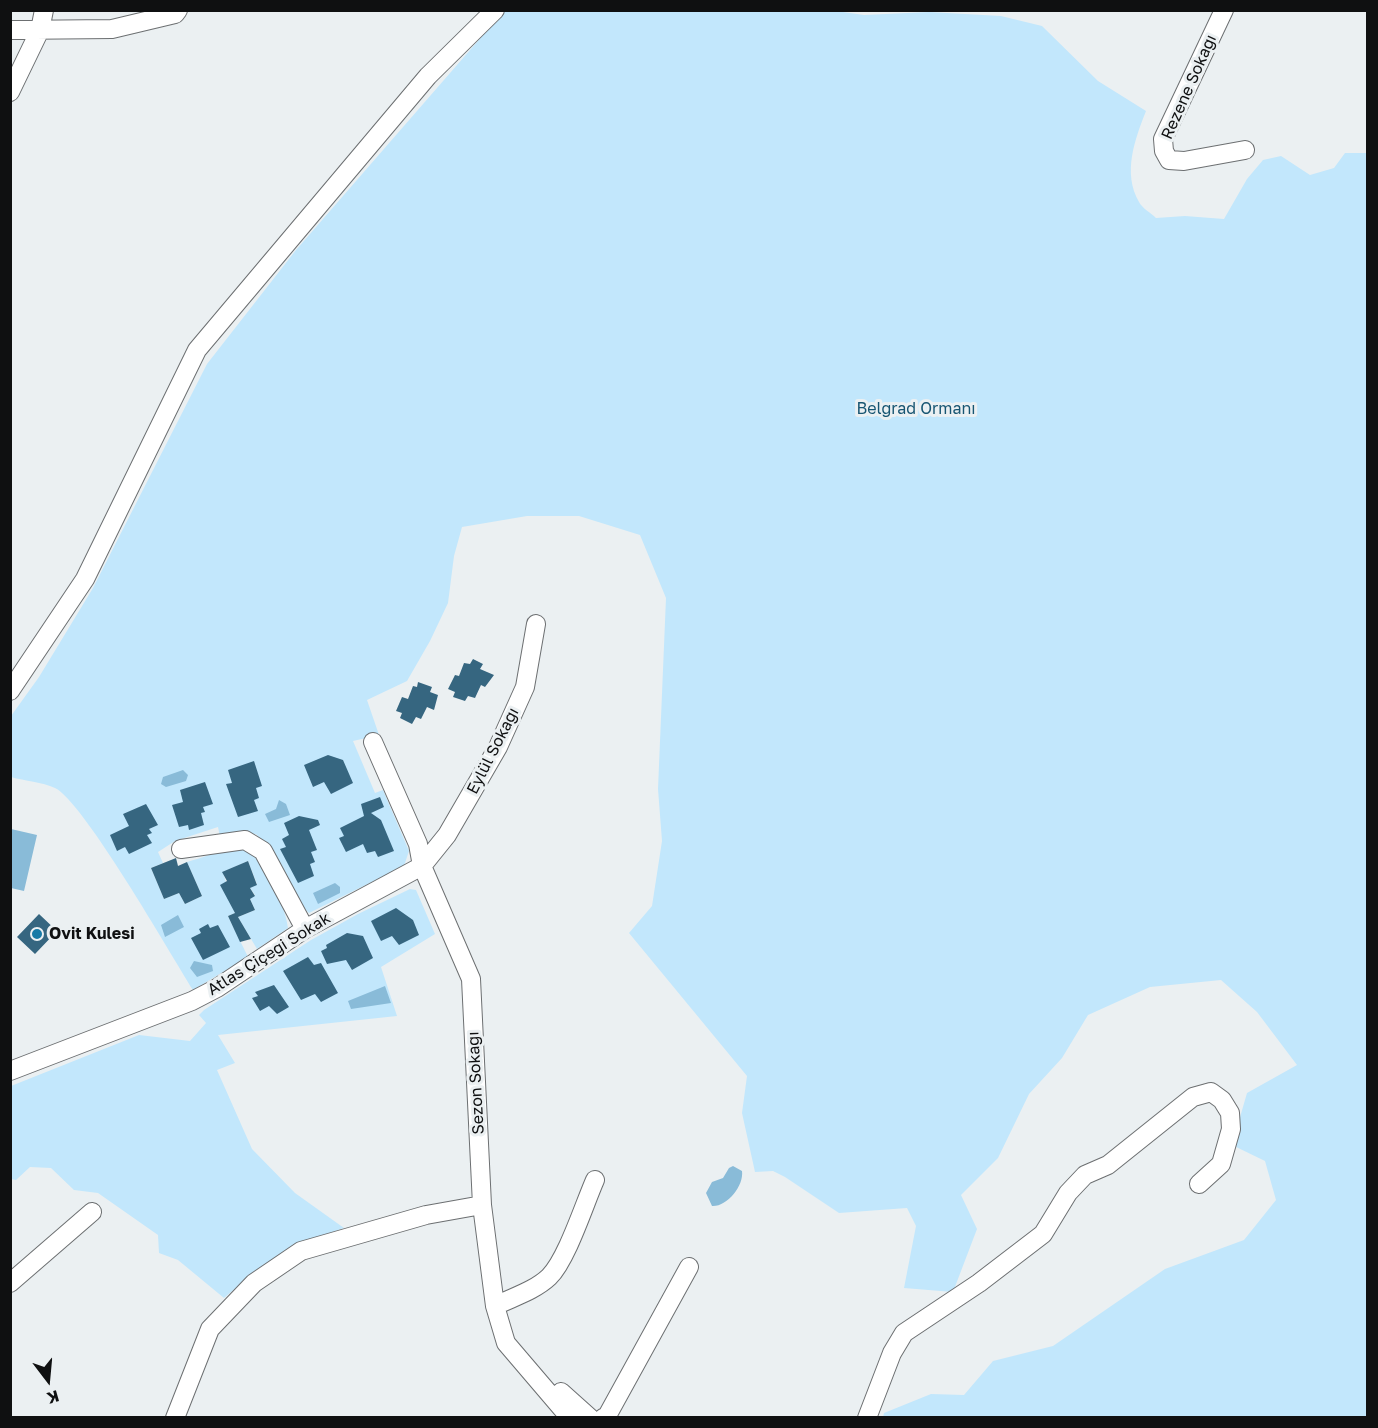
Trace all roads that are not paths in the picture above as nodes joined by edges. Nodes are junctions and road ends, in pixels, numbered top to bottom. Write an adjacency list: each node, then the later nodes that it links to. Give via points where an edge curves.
1 (44, 10): 6 (street)
2 (178, 10): 6 (street, via 176,14 112,29)
3 (495, 10): 10 (street, via 428,76 197,350 85,579)
4 (1224, 10): 8 (street, Rezene Sokağı, via 1163,139 1164,151 1169,160 1184,161)
5 (10, 30): 6 (street)
6 (40, 30): 7 (street)
7 (10, 92)
8 (1245, 150)
9 (536, 624): 13 (street, Eylül Sokağı, via 525,687 498,747 447,835)
10 (10, 691)
11 (373, 741): 13 (street, Sezon Sokağı, via 418,844)
12 (181, 849): 14 (street, via 245,840 254,843 263,851)
13 (422, 866): 14 (street, Atlas Çiçeği Sokak); 18 (street, Sezon Sokağı, via 471,979)
14 (304, 929): 15 (street, Atlas Çiçeği Sokak, via 218,988 192,1001)
15 (10, 1071)
16 (595, 1180): 22 (street, via 558,1266 547,1278)
17 (1199, 1184): 27 (street, via 1221,1164 1231,1129 1230,1113 1211,1092 1193,1097 1108,1165 1085,1175 1068,1193 1043,1234 904,1333 892,1353)
18 (482, 1204): 22 (street, Sezon Sokağı); 23 (street, via 426,1215 301,1251 254,1283 210,1329)
19 (92, 1212): 21 (street)
20 (689, 1267): 26 (street)
21 (10, 1283)
22 (498, 1305): 24 (street, Sezon Sokağı, via 506,1343); 25 (street, via 522,1355)
23 (175, 1418)
24 (570, 1418)
25 (590, 1418)
26 (603, 1418)
27 (867, 1418)

